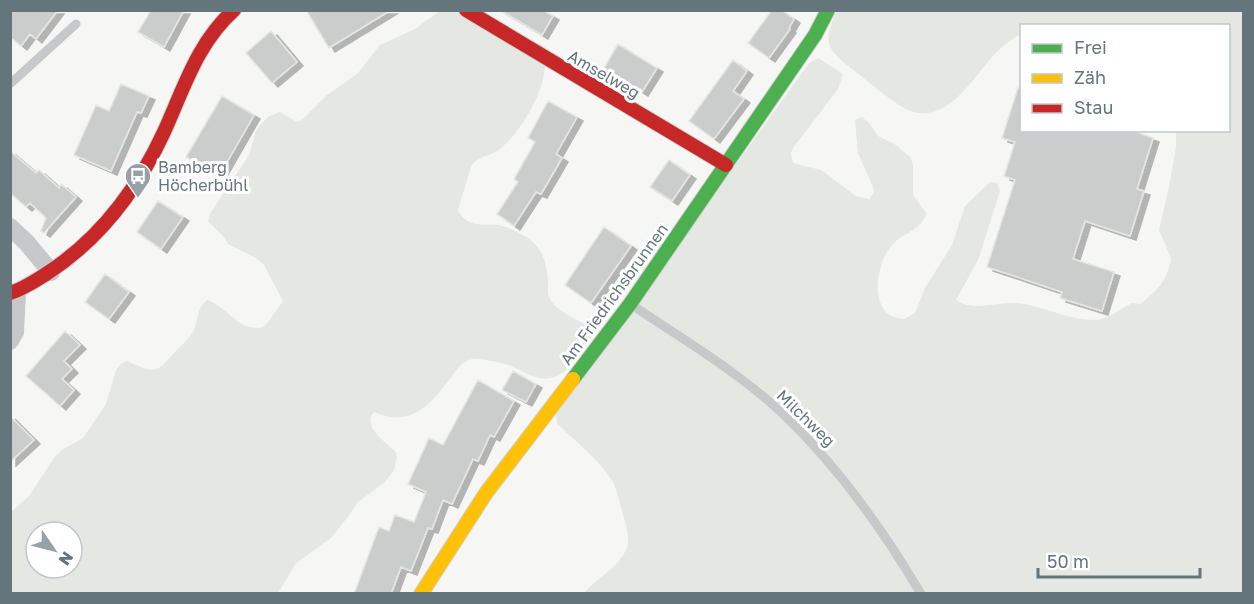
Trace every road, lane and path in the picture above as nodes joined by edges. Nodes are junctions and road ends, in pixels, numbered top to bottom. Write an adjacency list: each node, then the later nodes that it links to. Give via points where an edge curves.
1 (234, 10): 8 (street, via 223,18 203,46 164,134 127,195 74,254)
2 (466, 10): 6 (street, Amselweg)
3 (828, 10): 6 (street, Am Friedrichsbrunnen)
4 (76, 24): 5 (lane)
5 (10, 84)
6 (726, 165): 10 (street, Am Friedrichsbrunnen)
7 (10, 227): 8 (street)
8 (51, 272): 9 (street)
9 (14, 293): 11 (street, via 16,323)
10 (630, 304): 12 (street, Am Friedrichsbrunnen, via 486,494); 13 (lane, Milchweg, via 728,370 808,439 863,504)
11 (10, 341)
12 (422, 594)
13 (921, 594)

